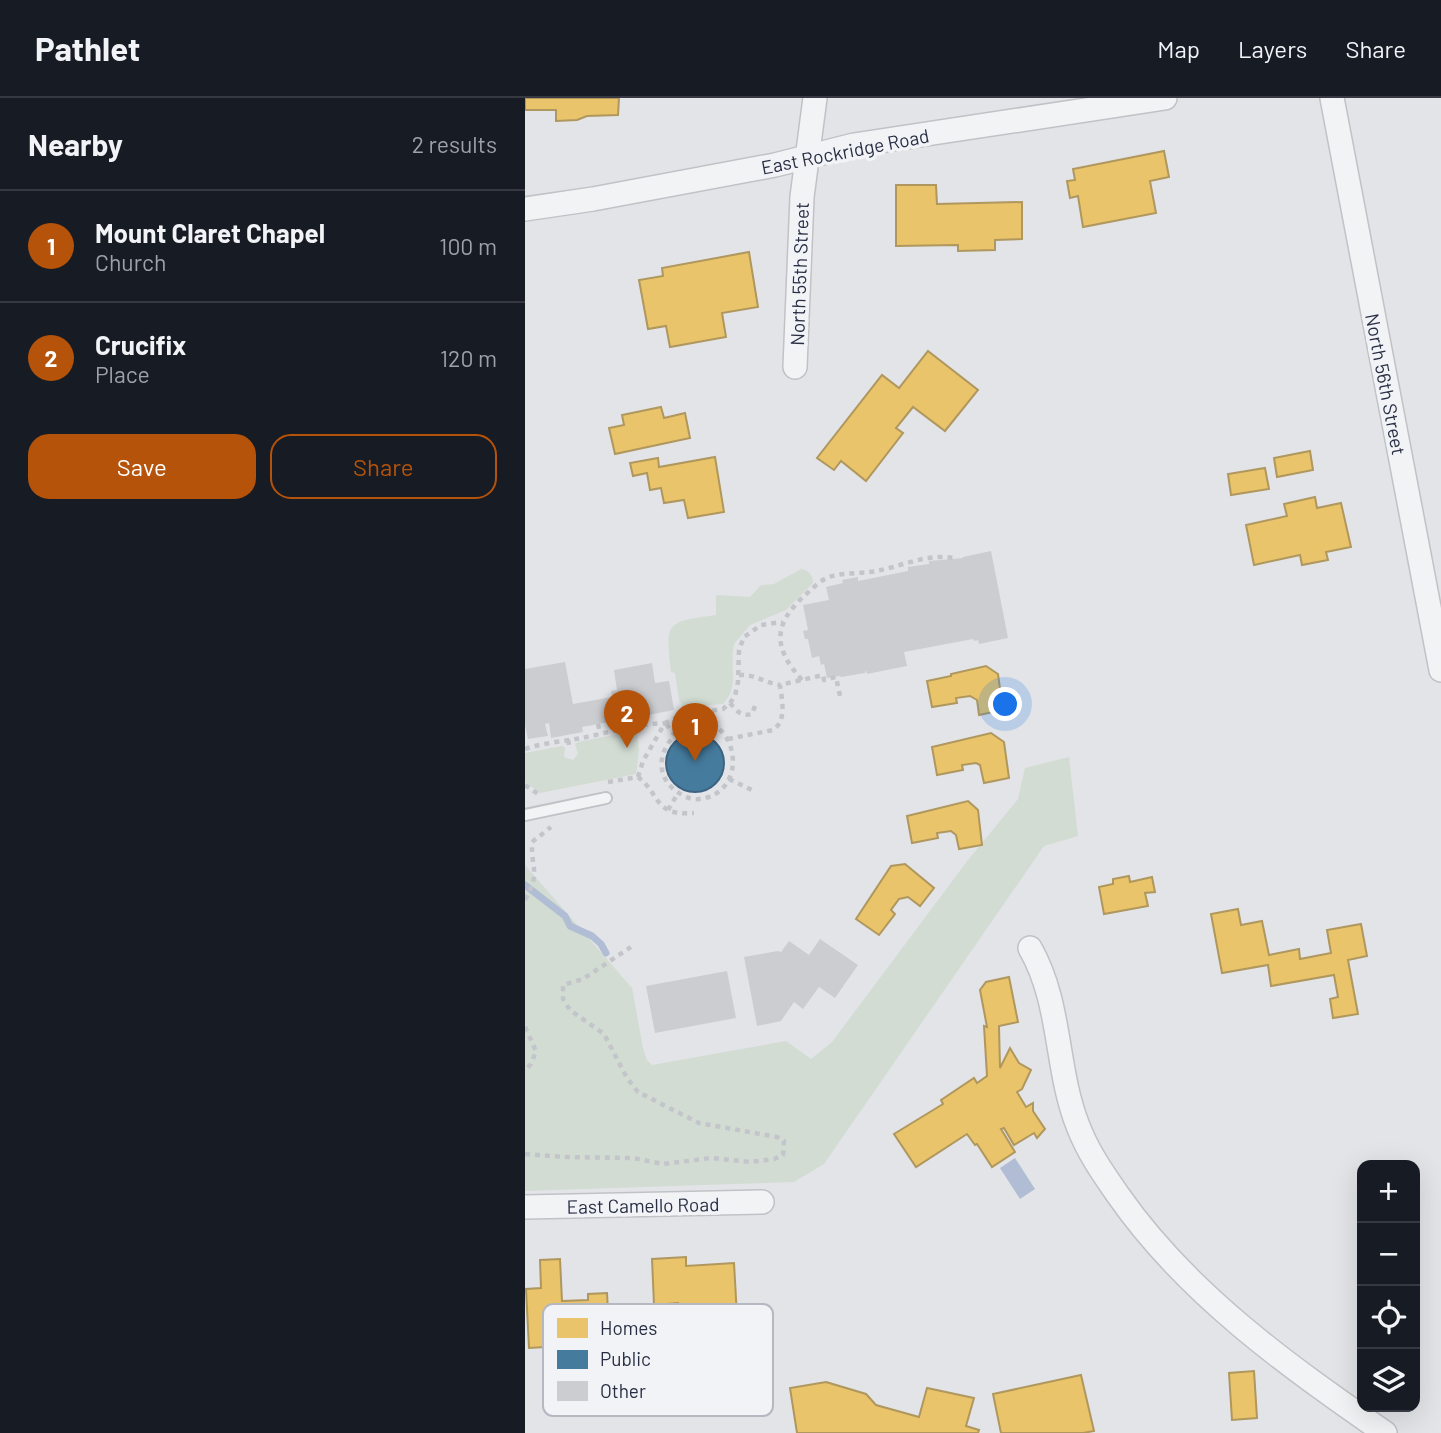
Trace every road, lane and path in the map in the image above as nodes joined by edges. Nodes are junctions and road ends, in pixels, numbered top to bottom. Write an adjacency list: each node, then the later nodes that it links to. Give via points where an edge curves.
1 (815, 98): 4 (street, North 55th Street)
2 (1165, 98): 4 (street, East Rockridge Road, via 854,145)
3 (1332, 98): 9 (street, North 56th Street)
4 (808, 157): 5 (street, East Rockridge Road); 6 (street, North 55th Street, via 802,197)
5 (525, 209)
6 (795, 367)
7 (957, 557): 8 (path, via 827,578)
8 (782, 622): 10 (path, via 761,625 744,637); 11 (path, via 783,652)
9 (1441, 670)
10 (739, 675): 12 (path, via 758,676); 14 (path)
11 (802, 680): 12 (path); 13 (path, via 836,677)
12 (780, 685): 19 (path, via 778,727)
13 (840, 696)
14 (730, 703): 15 (path, via 747,715); 16 (path, via 723,709 683,715)
15 (755, 706)
16 (665, 723): 18 (path); 19 (path, via 703,720 715,724); 23 (path); 26 (path, via 675,735 663,751 662,770 667,783)
17 (598, 724): 18 (path)
18 (600, 734): 20 (path)
19 (728, 739): 24 (path, via 734,757)
20 (568, 740): 21 (path); 22 (path)
21 (525, 749)
22 (570, 749)
23 (638, 777)
24 (729, 779): 25 (path); 26 (path, via 718,791 699,799)
25 (754, 791)
26 (678, 792): 28 (path)
27 (606, 798): 29 (lane)
28 (668, 810)
29 (525, 815)
30 (551, 827): 31 (path, via 532,842 536,872)
31 (525, 900)
32 (631, 947): 36 (path, via 583,979 563,985 563,999 571,1010 604,1034 638,1092 699,1123 784,1141 783,1155 750,1162 711,1158 663,1164 622,1157)
33 (1030, 948): 39 (street, via 1053,1005 1070,1106 1089,1153 1135,1220 1180,1272 1231,1318)
34 (525, 1027): 35 (path, via 536,1051)
35 (525, 1070)
36 (525, 1154)
37 (762, 1202): 38 (street, East Camello Road)
38 (525, 1208)
39 (1385, 1433)

